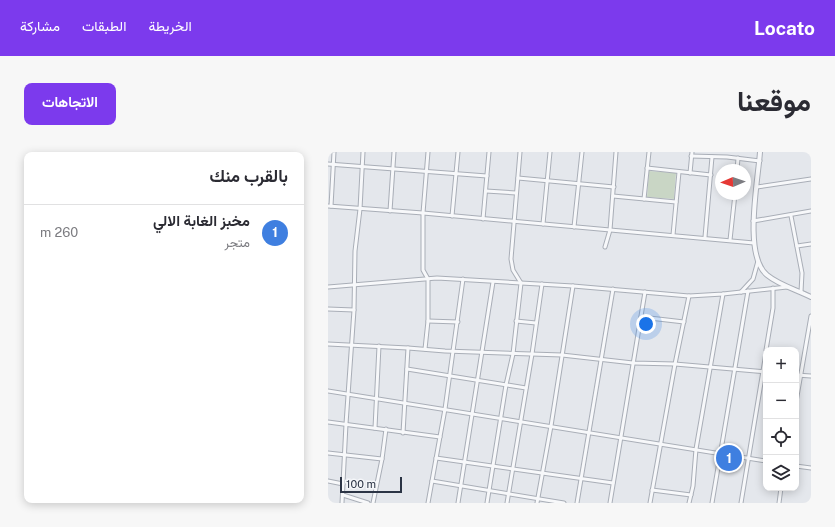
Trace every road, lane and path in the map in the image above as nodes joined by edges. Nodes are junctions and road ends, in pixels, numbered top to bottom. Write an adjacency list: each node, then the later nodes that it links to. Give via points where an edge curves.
1 (334, 152): 21 (street)
2 (364, 152): 23 (street)
3 (394, 152): 25 (street)
4 (428, 152): 26 (street)
5 (458, 152): 28 (street)
6 (489, 152): 31 (street)
7 (520, 152): 32 (street)
8 (550, 152): 34 (street)
9 (582, 152): 35 (street)
10 (616, 152): 36 (street)
11 (649, 152): 24 (street)
12 (692, 152): 15 (street)
13 (721, 152): 17 (street)
14 (760, 152): 19 (street)
15 (691, 156): 16 (street); 29 (street)
16 (712, 157): 17 (street); 30 (street)
17 (720, 157): 18 (street)
18 (738, 158): 19 (street); 22 (street)
19 (760, 161): 37 (street)
20 (328, 164): 21 (street)
21 (333, 164): 23 (street); 44 (street)
22 (738, 164)
23 (362, 166): 25 (street); 45 (street)
24 (648, 168): 27 (street); 41 (street)
25 (393, 169): 26 (street); 46 (street)
26 (427, 171): 28 (street); 48 (street)
27 (679, 172): 29 (street); 43 (street)
28 (456, 173): 31 (street); 49 (street)
29 (690, 173): 30 (street)
30 (711, 175): 58 (street)
31 (487, 176): 38 (street)
32 (518, 178): 34 (street); 39 (street)
33 (811, 179): 37 (street)
34 (547, 180): 35 (street); 54 (street)
35 (579, 184): 36 (street); 55 (street)
36 (614, 187): 40 (street)
37 (757, 187): 52 (street)
38 (486, 191): 39 (street); 51 (street)
39 (516, 193): 53 (street)
40 (613, 196): 41 (street); 56 (street)
41 (644, 199): 43 (street)
42 (733, 200): 59 (street)
43 (676, 202): 57 (street)
44 (329, 206): 45 (street)
45 (360, 208): 46 (street); 69 (street, via 355,251)
46 (390, 211): 48 (street)
47 (811, 211): 50 (street)
48 (423, 213): 49 (street); 65 (street, via 423,270)
49 (452, 216): 51 (street)
50 (791, 216): 52 (street); 62 (street)
51 (483, 219): 53 (street)
52 (754, 221): 60 (street)
53 (513, 222): 54 (street); 68 (street, via 511,259 513,270)
54 (543, 224): 55 (street)
55 (574, 227): 56 (street)
56 (610, 230): 57 (street); 63 (street)
57 (673, 235): 58 (street)
58 (705, 237): 59 (street)
59 (730, 240): 60 (street)
60 (754, 243): 64 (street)
61 (811, 244): 62 (street)
62 (798, 246): 79 (street, via 802,273)
63 (605, 247)
64 (758, 260): 73 (street, via 767,275); 78 (street, via 754,276)
65 (428, 279): 66 (street); 69 (street); 87 (street)
66 (463, 279): 67 (street); 89 (street)
67 (493, 282): 68 (street); 99 (street)
68 (521, 283): 70 (street); 88 (street)
69 (355, 284): 72 (street); 84 (street)
70 (542, 284): 71 (street); 91 (street)
71 (573, 286): 75 (street); 102 (street)
72 (328, 287)
73 (788, 287): 74 (street); 79 (street)
74 (773, 288): 76 (street); 95 (street, via 773,308)
75 (613, 289): 77 (street); 103 (street)
76 (748, 291): 78 (street); 108 (street)
77 (645, 292): 81 (street); 86 (street)
78 (741, 292): 80 (street)
79 (801, 292): 82 (street)
80 (722, 294): 81 (street); 106 (street)
81 (689, 296): 90 (street)
82 (811, 297)
83 (328, 309): 84 (street)
84 (354, 310): 93 (street)
85 (811, 316): 110 (street)
86 (640, 317): 90 (street); 104 (street)
87 (428, 321): 89 (street); 97 (street)
88 (516, 321): 91 (street); 100 (street)
89 (458, 322): 98 (street)
90 (684, 322): 105 (street)
91 (536, 323): 101 (street)
92 (328, 344): 93 (street)
93 (351, 345): 94 (street); 119 (street)
94 (379, 346): 96 (street); 120 (street)
95 (766, 347)
96 (408, 348): 97 (street); 107 (street)
97 (425, 349): 98 (street)
98 (454, 350): 99 (street); 111 (street)
99 (483, 353): 100 (street); 114 (street)
100 (513, 354): 101 (street); 115 (street)
101 (532, 354): 102 (street); 117 (street)
102 (562, 355): 103 (street); 128 (street)
103 (601, 360): 104 (street); 132 (street)
104 (633, 363): 105 (street); 134 (street)
105 (675, 364): 106 (street); 135 (street)
106 (710, 367): 108 (street); 136 (street)
107 (407, 369): 111 (street); 121 (street)
108 (735, 370): 109 (street); 138 (street)
109 (763, 372)
110 (801, 375): 112 (street); 116 (street)
111 (450, 376): 114 (street); 122 (street)
112 (811, 376)
113 (763, 378): 141 (street)
114 (478, 381): 115 (street); 123 (street)
115 (506, 385): 117 (street); 124 (street)
116 (799, 386)
117 (526, 388): 125 (street)
118 (328, 390): 119 (street)
119 (348, 393): 120 (street); 127 (street)
120 (377, 398): 121 (street); 129 (street)
121 (405, 403): 122 (street); 131 (street)
122 (445, 409): 123 (street); 133 (street)
123 (472, 414): 124 (street); 144 (street)
124 (501, 418): 125 (street); 145 (street)
125 (521, 421): 128 (street); 148 (street)
126 (328, 422): 127 (street)
127 (346, 424): 129 (street); 139 (street)
128 (551, 426): 132 (street); 149 (street)
129 (375, 428): 130 (street)
130 (386, 429): 131 (street); 142 (street)
131 (403, 432): 133 (street)
132 (589, 432): 134 (street); 150 (street)
133 (440, 437): 140 (street)
134 (621, 437): 135 (street); 153 (street)
135 (661, 443): 136 (street); 156 (street)
136 (696, 449): 138 (street); 161 (street)
137 (328, 453): 139 (street)
138 (720, 453): 141 (street); 175 (street)
139 (345, 454): 142 (street); 154 (street)
140 (436, 458): 144 (street); 152 (street)
141 (749, 458): 143 (street); 176 (street)
142 (382, 459): 165 (street)
143 (763, 460)
144 (465, 462): 145 (street); 155 (street)
145 (493, 466): 148 (street); 157 (street)
146 (799, 466): 147 (street)
147 (811, 468)
148 (512, 469): 149 (street); 160 (street)
149 (542, 473): 150 (street); 162 (street)
150 (582, 478): 153 (street); 171 (street)
151 (328, 481): 154 (street)
152 (432, 482): 155 (street); 166 (street)
153 (614, 483): 172 (street)
154 (343, 484): 159 (street)
155 (461, 486): 157 (street); 167 (street)
156 (652, 490): 161 (street); 173 (street)
157 (489, 491): 160 (street); 168 (street)
158 (781, 491): 177 (street)
159 (343, 495): 163 (street); 164 (street)
160 (508, 495): 162 (street); 169 (street)
161 (691, 495): 174 (street)
162 (537, 501): 170 (street)
163 (342, 503)
164 (368, 503)
165 (373, 503)
166 (428, 503)
167 (458, 503)
168 (487, 503)
169 (507, 503)
170 (564, 503)
171 (577, 503)
172 (610, 503)
173 (650, 503)
174 (689, 503)
175 (712, 503)
176 (741, 503)
177 (779, 503)

